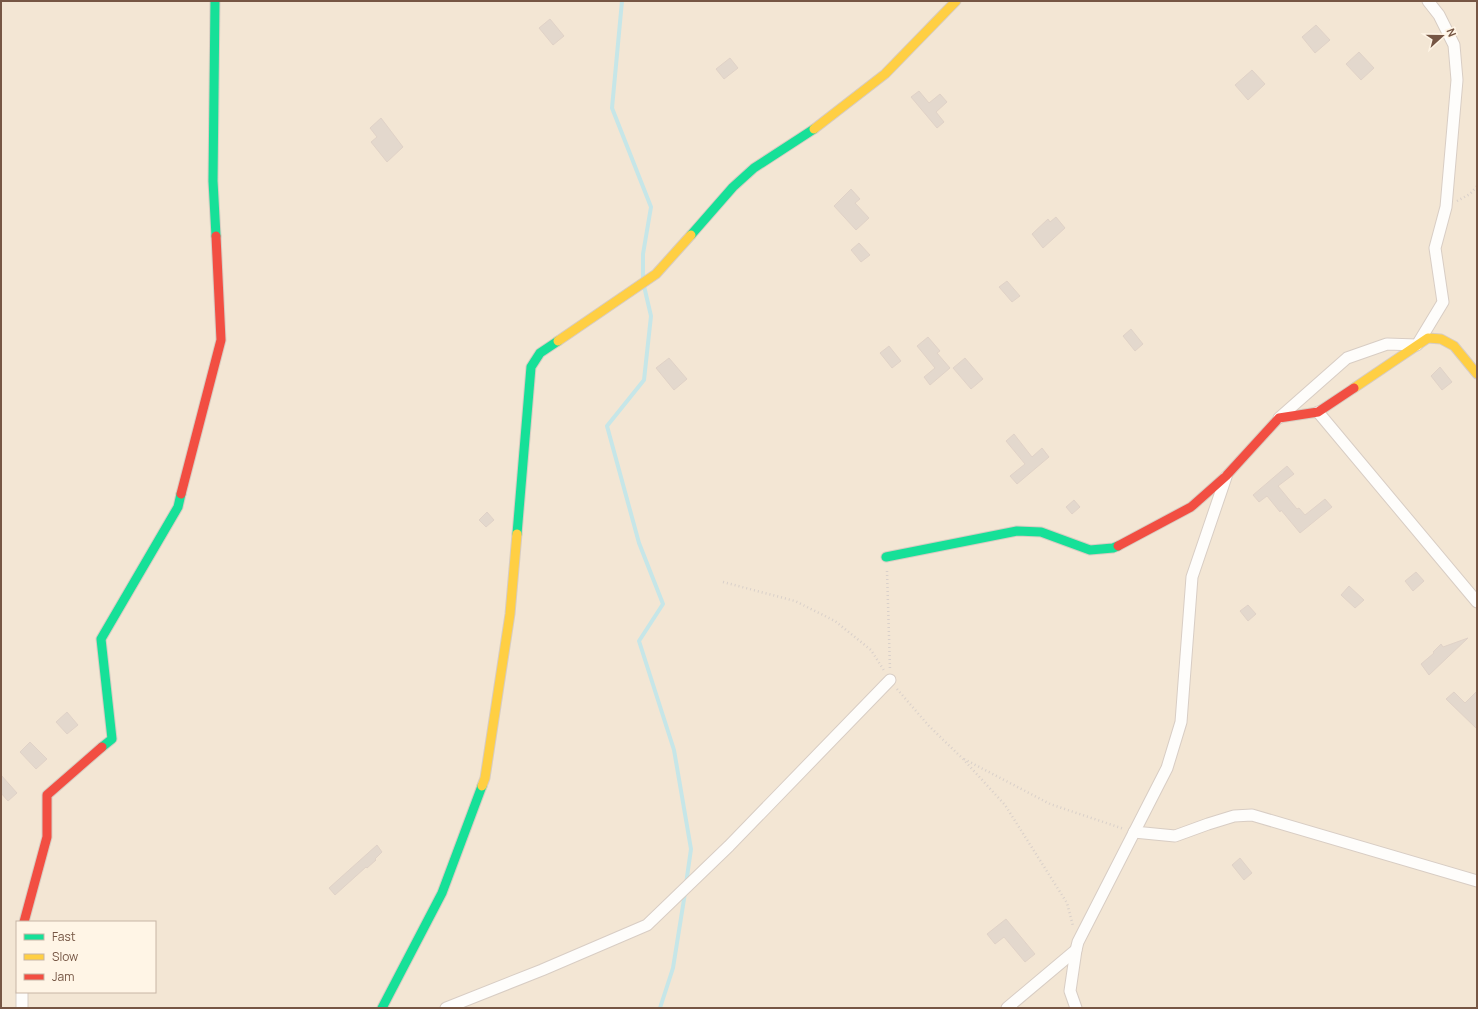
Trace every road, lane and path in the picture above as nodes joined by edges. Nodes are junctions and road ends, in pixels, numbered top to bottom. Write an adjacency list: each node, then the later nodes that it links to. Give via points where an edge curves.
1 (215, 1): 18 (street, via 213,181 221,340 178,507 101,639 112,739 47,795 47,837)
2 (956, 1): 22 (street, via 884,74 811,131 754,168 733,187 656,274 540,353 531,368 510,614 485,778 442,893)
3 (1428, 1): 5 (street, via 1439,15 1454,45 1457,80)
4 (1477, 186): 5 (path, via 1470,194)
5 (1446, 207): 6 (street, via 1435,248 1443,302)
6 (1417, 345): 7 (street, via 1428,338 1442,339 1454,346); 8 (street); 9 (street, via 1387,344 1347,358)
7 (1477, 374)
8 (1318, 412): 9 (street); 13 (street)
9 (1279, 418): 10 (street)
10 (1226, 476): 11 (street, via 1191,507 1114,548 1090,550 1041,532 1017,531); 16 (street, via 1192,577 1181,722 1167,768)
11 (886, 557): 14 (path)
12 (723, 582): 14 (path, via 795,601 835,621 871,650)
13 (1477, 602)
14 (890, 680): 15 (path, via 929,726); 23 (street, via 729,846 647,925)
15 (963, 759): 16 (path, via 1050,804); 19 (path, via 1005,805 1040,858 1067,903)
16 (1134, 832): 17 (street, via 1175,836 1234,816 1252,815); 19 (street)
17 (1477, 881)
18 (24, 921)
19 (1077, 946): 24 (street); 25 (street, via 1070,991)
20 (22, 993): 21 (street)
21 (22, 1008)
22 (382, 1008)
23 (446, 1008)
24 (1007, 1008)
25 (1076, 1008)

